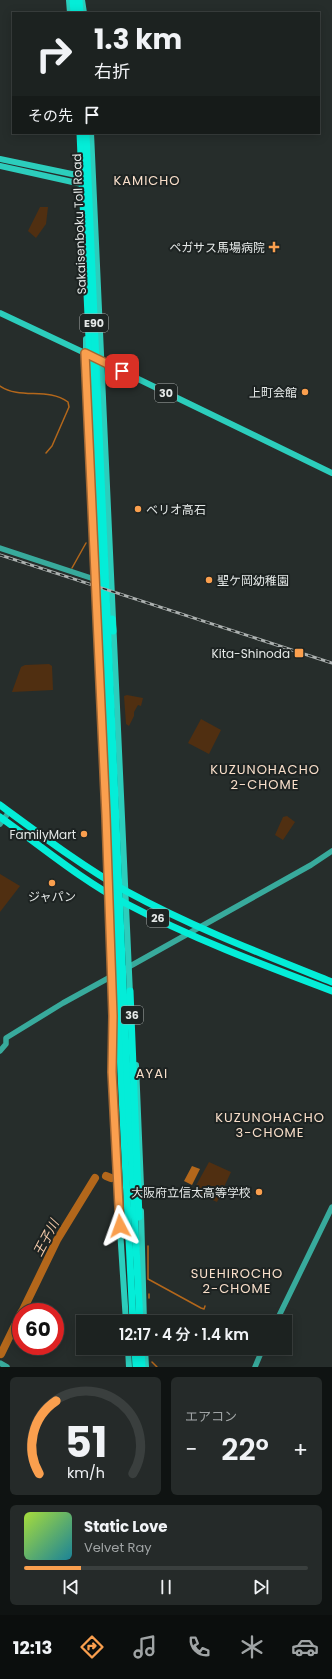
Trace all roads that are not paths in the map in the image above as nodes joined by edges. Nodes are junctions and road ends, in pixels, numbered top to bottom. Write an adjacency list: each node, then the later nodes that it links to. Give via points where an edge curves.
1 (69, 0): 5 (main road)
2 (72, 0): 6 (highway)
3 (79, 0): 7 (highway)
4 (82, 0): 8 (main road)
5 (70, 12)
6 (74, 12)
7 (80, 12)
8 (84, 12)
9 (77, 134): 15 (main road, 36)
10 (80, 134): 23 (highway, Sakaisenboku Toll Road / E90)
11 (86, 134): 23 (highway, Sakaisenboku Toll Road / E90)
12 (91, 134): 16 (main road, 36)
13 (0, 159): 15 (main road)
14 (0, 166): 17 (main road)
15 (79, 176): 16 (main road); 17 (main road, 36)
16 (93, 179): 18 (main road, 36)
17 (79, 183): 18 (main road); 20 (main road, 36)
18 (93, 187): 21 (main road, 36)
19 (0, 314): 20 (main road, 30)
20 (85, 353): 21 (main road, 30); 26 (main road, 36)
21 (102, 361): 22 (main road, 30); 27 (main road, 36)
22 (332, 473)
23 (100, 513): 26 (highway); 27 (highway); 46 (highway, Sakaisenboku Toll Road / E90); 49 (highway, Sakaisenboku Toll Road / E90, via 127,1075)
24 (0, 548): 25 (street)
25 (91, 578)
26 (97, 630): 32 (main road, 36)
27 (113, 631): 33 (main road, 36)
28 (0, 805): 29 (highway, 26)
29 (9, 812): 30 (street); 32 (highway, 26, via 85,866)
30 (1, 820): 34 (highway, 26)
31 (332, 851): 36 (street)
32 (108, 879): 33 (highway, 26); 34 (main road, 36)
33 (125, 890): 35 (main road, 36); 36 (highway, 26)
34 (108, 893): 35 (highway, 26); 39 (main road, 36)
35 (126, 903): 37 (highway, 26); 38 (main road, 36)
36 (198, 927): 37 (street); 40 (highway, 26)
37 (189, 933): 38 (street); 42 (highway, 26)
38 (128, 967): 39 (street); 41 (main road, 36)
39 (112, 976): 43 (main road, 36); 44 (street, via 6,1038 6,1044)
40 (332, 982)
41 (130, 991): 50 (main road, 36, via 140,1147); 51 (highway)
42 (332, 991)
43 (113, 1016): 46 (highway, via 124,1212); 47 (main road, 36, via 112,1072)
44 (0, 1051)
45 (332, 1207): 52 (street)
46 (132, 1300): 48 (highway, Sakaisenboku Toll Road / E90)
47 (126, 1315)
48 (133, 1315)
49 (142, 1315)
50 (142, 1315)
51 (142, 1315)
52 (279, 1315)
53 (129, 1355): 60 (main road)
54 (135, 1355): 61 (highway)
55 (141, 1355): 62 (highway)
56 (145, 1355): 63 (main road)
57 (260, 1355): 64 (street)
58 (0, 1363): 59 (street)
59 (7, 1367)
60 (130, 1367)
61 (136, 1367)
62 (142, 1367)
63 (146, 1367)
64 (255, 1367)

